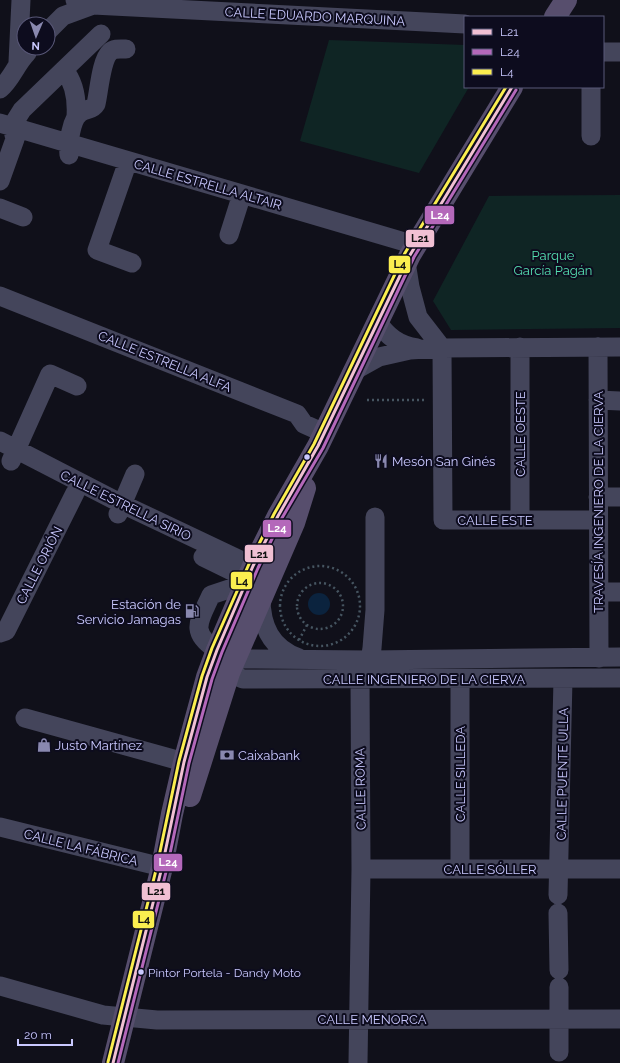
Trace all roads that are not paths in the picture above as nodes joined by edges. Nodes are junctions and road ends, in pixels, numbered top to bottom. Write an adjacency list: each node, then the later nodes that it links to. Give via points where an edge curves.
1 (21, 0): 13 (street)
2 (75, 0): 4 (street)
3 (566, 0): 5 (main road)
4 (94, 5): 6 (street, via 63,16); 7 (street, CALLE EDUARDO MARQUINA)
5 (556, 16)
6 (56, 23)
7 (464, 24)
8 (101, 34): 14 (street)
9 (126, 49): 18 (street, via 110,52 104,61 96,104)
10 (604, 52): 11 (street)
11 (620, 52)
12 (24, 56): 13 (street)
13 (18, 62): 17 (street, via 9,82)
14 (64, 70): 18 (street, via 74,87); 19 (street, via 22,110)
15 (511, 88): 28 (main road)
16 (591, 88): 20 (street)
17 (0, 89)
18 (76, 117): 21 (street)
19 (7, 131): 21 (street, CALLE ESTRELLA ALTAIR); 23 (street)
20 (591, 136)
21 (68, 149): 22 (street, CALLE ESTRELLA ALTAIR)
22 (127, 166): 24 (street, CALLE ESTRELLA ALTAIR); 29 (street, via 97,250)
23 (0, 181)
24 (240, 199): 27 (street); 28 (street, CALLE ESTRELLA ALTAIR)
25 (0, 208): 26 (street, via 21,222)
26 (0, 218)
27 (229, 235)
28 (411, 254): 31 (main road); 32 (street, via 410,287)
29 (134, 258)
30 (0, 296): 41 (street, CALLE ESTRELLA ALFA, via 298,414 304,424)
31 (380, 314): 32 (street, via 400,308); 36 (street, via 384,332 392,339 402,344); 37 (main road)
32 (418, 317): 36 (street)
33 (520, 347): 34 (street); 36 (street); 49 (street, CALLE OESTE)
34 (598, 347): 35 (street); 39 (street, TRAVESÍA INGENIERO DE LA CIERVA)
35 (620, 347)
36 (435, 349): 37 (street, via 390,354); 49 (street, CALLE ESTE, via 443,520)
37 (352, 372): 41 (main road)
38 (75, 390): 42 (street, via 50,374)
39 (598, 400): 40 (street); 45 (street, TRAVESÍA INGENIERO DE LA CIERVA)
40 (620, 400)
41 (321, 440): 52 (main road, via 278,516); 52 (main road, via 294,523)
42 (7, 452): 44 (street, CALLE ESTRELLA SIRIO); 47 (street, CALLE ESTRELLA SIRIO)
43 (135, 474): 47 (street)
44 (75, 493): 47 (street, CALLE ESTRELLA SIRIO); 56 (street, CALLE ORIÓN, via 6,631)
45 (598, 497): 46 (street); 50 (street, TRAVESÍA INGENIERO DE LA CIERVA)
46 (620, 498)
47 (120, 509): 51 (street, CALLE ESTRELLA SIRIO); 52 (street, CALLE ESTRELLA SIRIO)
48 (375, 517): 60 (street, CALLE ROMA, via 375,610)
49 (520, 520): 50 (street, CALLE ESTE)
50 (598, 520): 53 (street, TRAVESÍA INGENIERO DE LA CIERVA)
51 (225, 568): 52 (street, CALLE ESTRELLA SIRIO); 55 (street)
52 (251, 584): 55 (street); 59 (street, via 271,638 277,645); 61 (main road)
53 (599, 592): 54 (street); 57 (street, TRAVESÍA INGENIERO DE LA CIERVA)
54 (620, 592)
55 (211, 595): 61 (street, via 199,623 199,633)
56 (0, 633)
57 (599, 658): 58 (street); 60 (street)
58 (620, 658)
59 (302, 659): 60 (street); 61 (street, via 242,659)
60 (370, 660): 64 (street, CALLE ROMA)
61 (226, 663): 64 (street, CALLE INGENIERO DE LA CIERVA, via 243,679); 67 (main road, via 207,677); 69 (main road, via 183,817)
62 (563, 678): 63 (street, CALLE INGENIERO DE LA CIERVA); 65 (street, CALLE INGENIERO DE LA CIERVA); 72 (street, CALLE PUENTE ULLA)
63 (620, 678)
64 (360, 679): 65 (street, CALLE INGENIERO DE LA CIERVA); 70 (street, CALLE ROMA)
65 (460, 679): 71 (street, CALLE SILLEDA)
66 (26, 718): 67 (street)
67 (185, 758): 69 (main road)
68 (0, 827): 69 (street, CALLE LA FÁBRICA)
69 (162, 867): 75 (main road)
70 (361, 869): 71 (street, CALLE SÓLLER); 76 (street, CALLE ROMA)
71 (460, 869): 72 (street, CALLE SÓLLER)
72 (559, 869): 73 (street, CALLE SÓLLER); 77 (street, CALLE PUENTE ULLA)
73 (620, 870)
74 (0, 986): 75 (street, CALLE MENORCA, via 103,1015)
75 (124, 1018): 76 (street, CALLE MENORCA); 80 (main road)
76 (358, 1019): 77 (street, CALLE MENORCA); 81 (street, CALLE ROMA)
77 (559, 1019): 78 (street, CALLE MENORCA); 79 (street, CALLE PUENTE ULLA)
78 (620, 1019)
79 (559, 1052)
80 (113, 1063)
81 (358, 1063)

